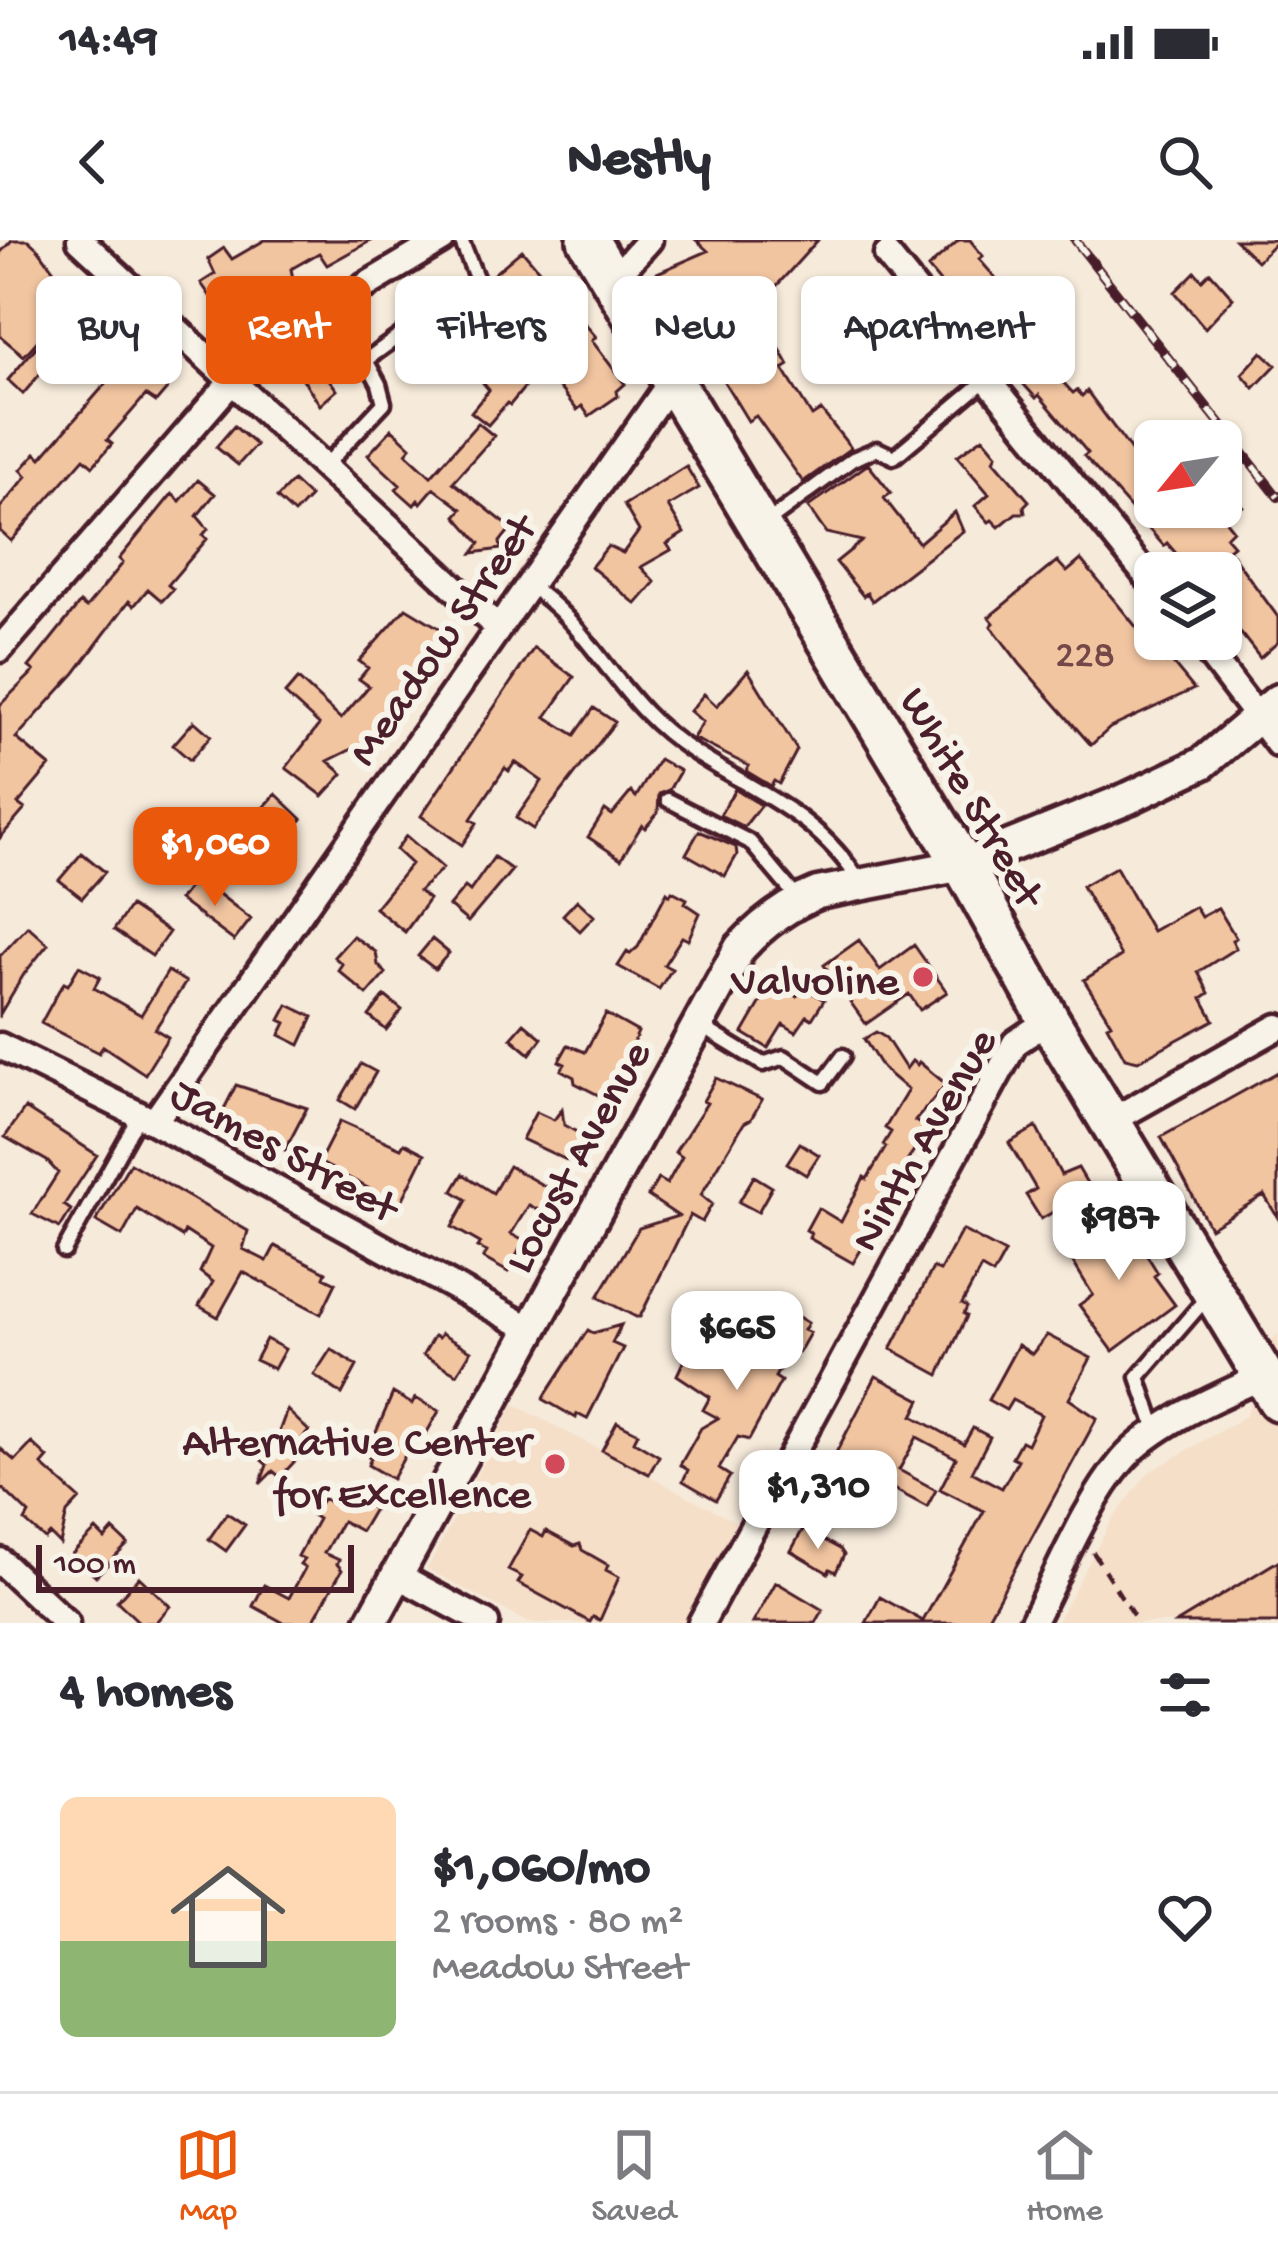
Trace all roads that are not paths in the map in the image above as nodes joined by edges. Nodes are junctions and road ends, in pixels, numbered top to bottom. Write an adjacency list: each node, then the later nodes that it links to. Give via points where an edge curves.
1 (80, 240): 11 (street)
2 (442, 240): 10 (street)
3 (461, 240): 18 (lane, via 477,280 366,360 383,403)
4 (588, 240): 9 (main road, White Street)
5 (649, 240): 7 (street)
6 (887, 255): 8 (street)
7 (617, 276)
8 (904, 276)
9 (612, 281)
10 (371, 285)
11 (206, 355)
12 (221, 384): 23 (street)
13 (238, 384): 18 (street)
14 (669, 384): 21 (street, Meadow Street)
15 (674, 384): 19 (main road, White Street)
16 (981, 384): 19 (lane, via 894,457 877,448 853,459)
17 (991, 384): 20 (street)
18 (325, 466): 22 (street)
19 (760, 528): 27 (main road, White Street)
20 (1134, 560)
21 (527, 584): 22 (street, Meadow Street); 28 (lane, via 555,603 647,715 800,814)
22 (496, 627): 35 (street, Meadow Street)
23 (0, 649)
24 (1217, 660): 25 (street)
25 (1272, 721): 27 (street, Locust Avenue, via 1129,798)
26 (668, 800): 29 (lane, via 750,842)
27 (963, 865): 28 (street, Locust Avenue); 30 (main road, White Street)
28 (861, 884): 29 (street, Locust Avenue)
29 (799, 900): 31 (street, Locust Avenue, via 740,948)
30 (1049, 1020): 36 (main road, White Street); 47 (street, Ninth Avenue, via 1015,1042)
31 (698, 1024): 34 (lane, via 763,1064 784,1057 823,1083); 39 (street, Locust Avenue)
32 (1278, 1027): 36 (street)
33 (0, 1046): 35 (street, James Street)
34 (843, 1056)
35 (147, 1118): 37 (lane); 39 (street, James Street)
36 (1111, 1121): 38 (main road, White Street)
37 (64, 1251)
38 (1213, 1291): 40 (main road, White Street); 41 (lane, via 1138,1377)
39 (530, 1328): 43 (street, Locust Avenue)
40 (1271, 1388): 41 (street, via 1216,1398)
41 (1158, 1433): 48 (street, via 1123,1460)
42 (0, 1562): 44 (street)
43 (397, 1575): 45 (street, Locust Avenue); 46 (street)
44 (65, 1623)
45 (371, 1623)
46 (486, 1623)
47 (701, 1623)
48 (1032, 1623)

